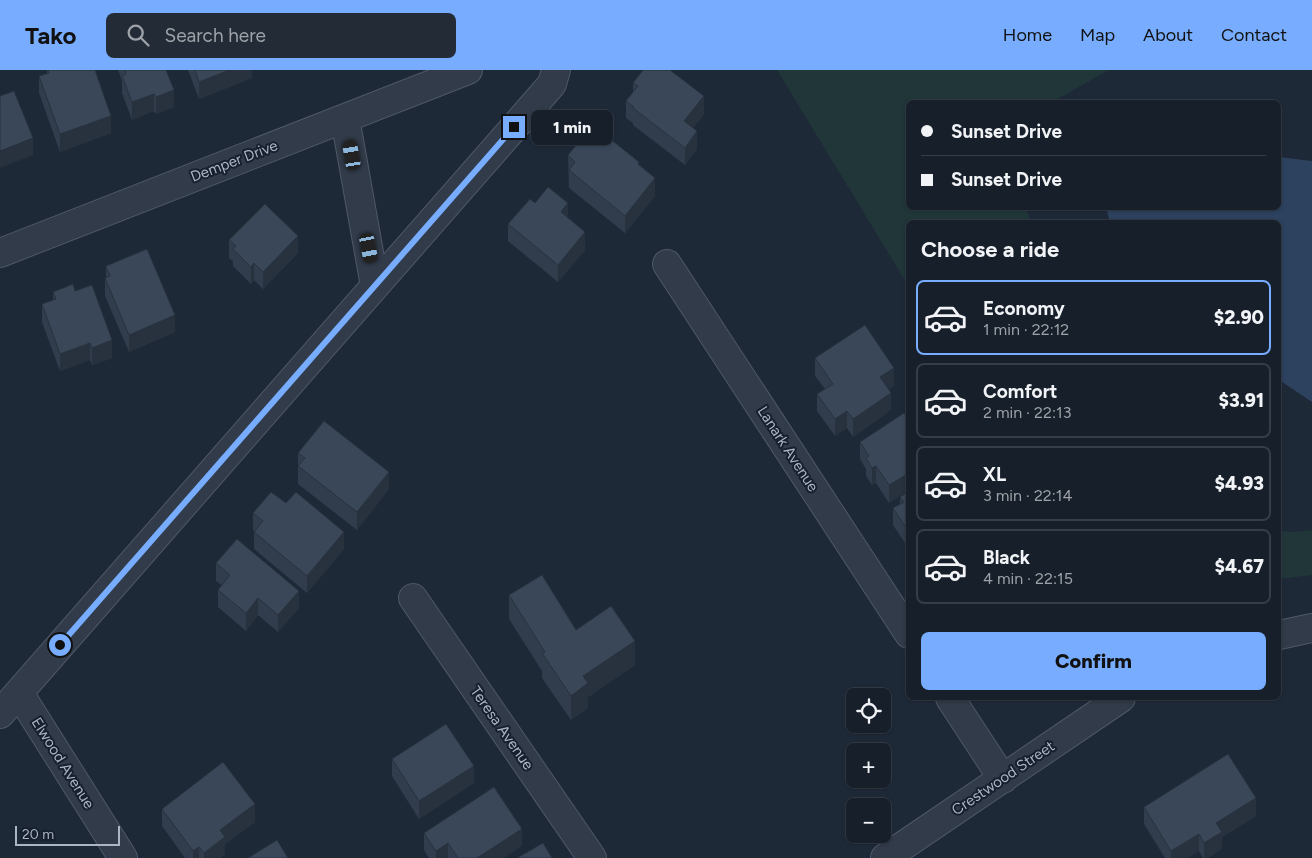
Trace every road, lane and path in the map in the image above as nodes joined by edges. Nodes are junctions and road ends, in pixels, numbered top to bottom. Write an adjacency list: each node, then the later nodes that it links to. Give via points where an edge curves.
1 (468, 70): 3 (street, Demper Drive)
2 (556, 70): 6 (street, via 552,84)
3 (345, 118): 4 (street, Demper Drive); 6 (street)
4 (0, 253)
5 (668, 264): 9 (street, Lanark Avenue)
6 (376, 286): 11 (street)
7 (413, 598): 17 (street, Teresa Avenue)
8 (1312, 628): 10 (street)
9 (906, 629)
10 (1281, 636)
11 (19, 693): 14 (street); 16 (street, Elwood Avenue)
12 (951, 700): 15 (street)
13 (1117, 700): 15 (street, Crestwood Street)
14 (0, 714)
15 (1003, 779): 18 (street, Crestwood Street)
16 (123, 858)
17 (592, 858)
18 (885, 858)

